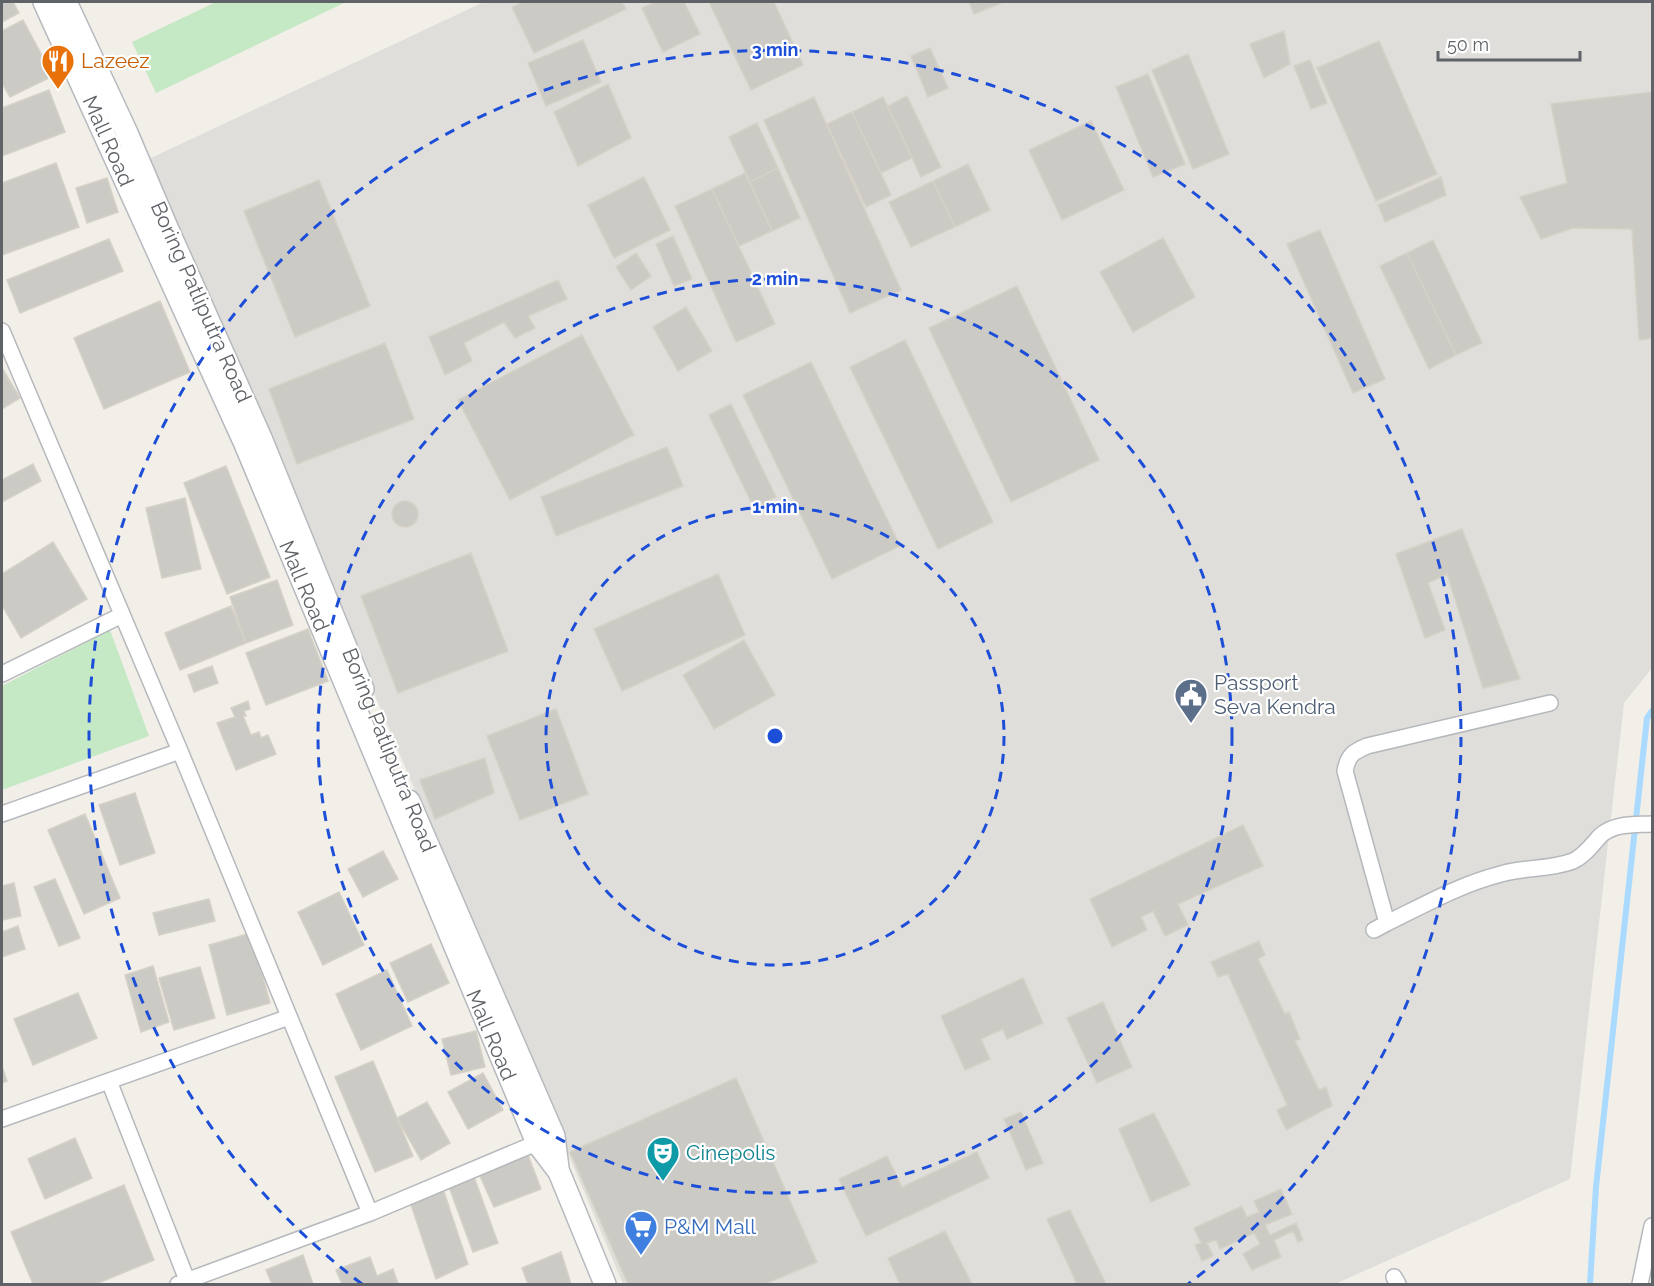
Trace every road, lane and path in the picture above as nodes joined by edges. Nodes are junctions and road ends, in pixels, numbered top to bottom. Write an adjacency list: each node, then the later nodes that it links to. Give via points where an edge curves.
1 (44, 2): 3 (street, Mall Road)
2 (66, 2): 3 (street)
3 (77, 48): 14 (street, Mall Road, via 253,441)
4 (2, 331): 5 (street)
5 (122, 615): 6 (street); 8 (street)
6 (2, 674)
7 (1550, 704): 10 (street, via 1367,746 1347,759 1346,771 1380,926 1480,880 1575,860 1602,834 1622,825)
8 (180, 751): 9 (street); 11 (street)
9 (2, 814)
10 (1653, 824)
11 (289, 1017): 12 (street); 15 (street)
12 (109, 1081): 13 (street); 17 (street)
13 (2, 1119)
14 (545, 1139): 15 (street); 18 (street, Mall Road)
15 (370, 1213): 17 (street)
16 (1653, 1226): 19 (street)
17 (183, 1282)
18 (605, 1284)
19 (1640, 1284)

